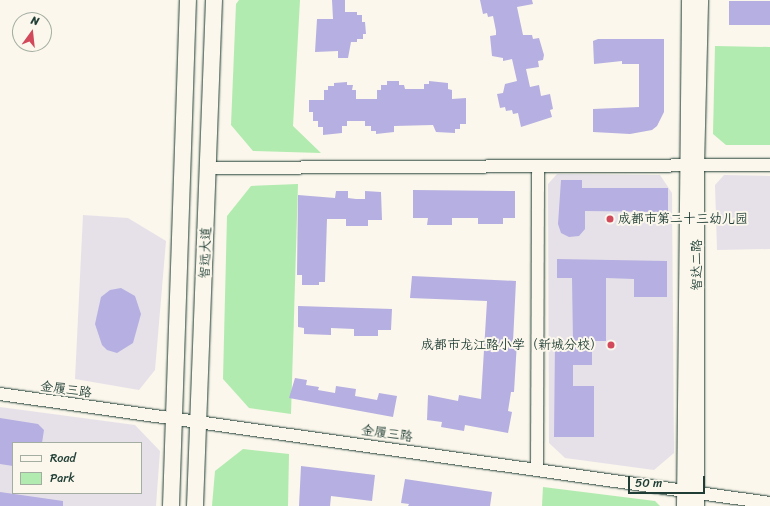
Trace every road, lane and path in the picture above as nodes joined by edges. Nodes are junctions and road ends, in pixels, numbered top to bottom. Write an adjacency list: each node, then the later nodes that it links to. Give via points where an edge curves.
1 (188, 0): 10 (main road, 智远大道)
2 (214, 0): 7 (main road, 智远大道)
3 (689, 0): 6 (street, 智达二路)
4 (701, 0): 6 (street, 智达二路)
5 (770, 165): 6 (street)
6 (692, 167): 8 (street); 13 (street, 智达二路)
7 (209, 168): 8 (street); 11 (main road, 智远大道)
8 (538, 168): 12 (street)
9 (0, 394): 10 (street, 金履三路)
10 (175, 419): 11 (street, 金履三路); 15 (main road, 智远大道)
11 (200, 422): 12 (street, 金履三路); 16 (main road, 智远大道)
12 (537, 469): 13 (street, 金履三路)
13 (693, 496): 14 (street, 金履三路); 17 (street, 智达二路)
14 (770, 503)
15 (171, 506)
16 (195, 506)
17 (684, 506)

